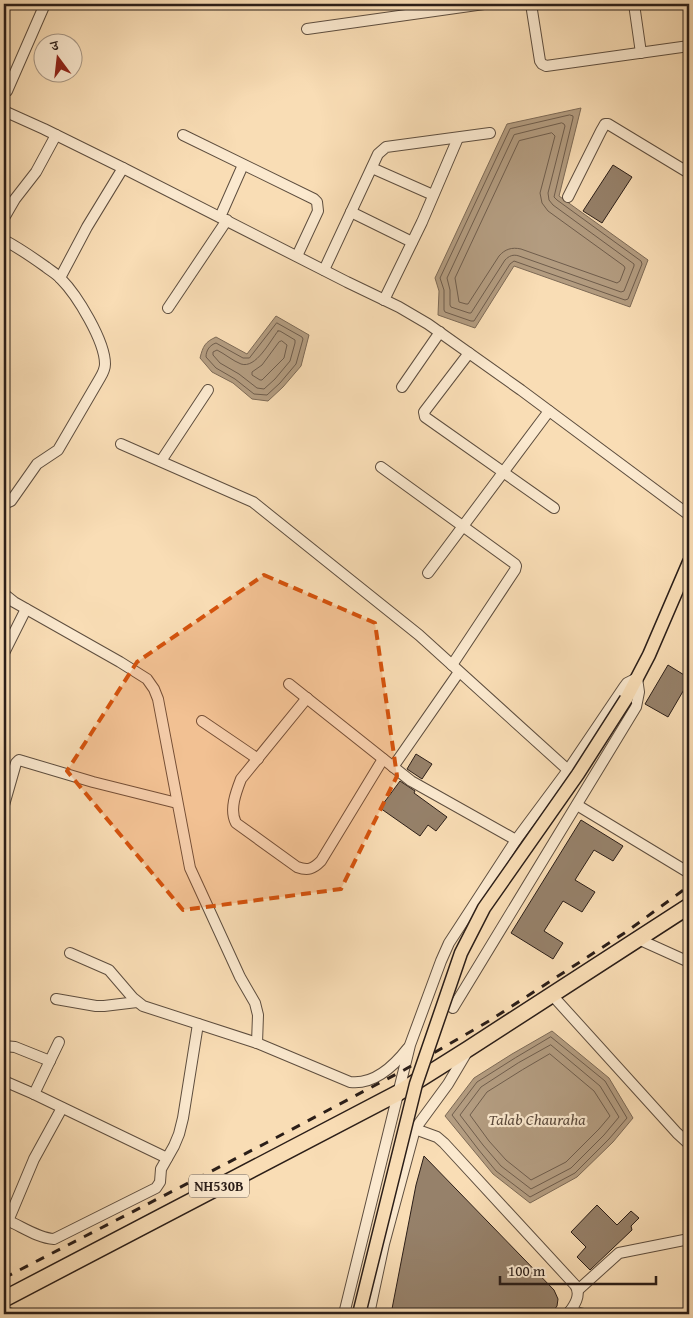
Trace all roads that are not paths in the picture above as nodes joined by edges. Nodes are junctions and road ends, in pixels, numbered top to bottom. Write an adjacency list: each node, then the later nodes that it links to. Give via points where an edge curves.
1 (45, 4): 9 (street)
2 (484, 4): 5 (street)
3 (531, 4): 8 (street, via 542,64)
4 (634, 4): 8 (street)
5 (425, 8): 6 (street)
6 (307, 29)
7 (689, 46): 8 (street)
8 (641, 53)
9 (6, 91)
10 (4, 111): 12 (street)
11 (490, 133): 14 (street)
12 (56, 135): 16 (street); 22 (street, via 36,172)
13 (183, 135): 15 (street)
14 (458, 138): 17 (street, via 386,147 378,154); 19 (street)
15 (243, 165): 23 (street); 26 (street, via 317,202 318,211)
16 (123, 168): 23 (street); 28 (street)
17 (372, 168): 19 (street); 21 (street)
18 (689, 173): 20 (street, via 605,124)
19 (433, 196): 25 (street)
20 (568, 197)
21 (351, 212): 25 (street); 27 (street)
22 (4, 218)
23 (223, 219): 26 (street); 30 (street)
24 (4, 240): 28 (street, via 22,249)
25 (412, 242): 29 (street)
26 (297, 256): 27 (street)
27 (324, 270): 29 (street)
28 (60, 278): 40 (street, via 94,329 104,353 104,370 58,450 37,464 11,500)
29 (384, 300): 31 (street)
30 (168, 308)
31 (440, 332): 32 (street); 33 (street)
32 (469, 353): 35 (street); 39 (street, via 424,414)
33 (402, 387)
34 (208, 390): 37 (street)
35 (548, 411): 39 (street); 42 (street)
36 (120, 444): 37 (street)
37 (161, 461): 49 (street, via 253,502 419,635)
38 (381, 467): 43 (street)
39 (503, 472): 41 (street); 43 (street)
40 (4, 504)
41 (554, 508)
42 (689, 515)
43 (462, 526): 45 (street); 49 (street, via 516,566)
44 (689, 562): 50 (main road)
45 (428, 572)
46 (4, 594): 47 (street)
47 (26, 609): 48 (street); 58 (street, via 120,662 151,684 158,699)
48 (4, 654)
49 (455, 668): 56 (street); 57 (street)
50 (637, 678): 57 (street, via 627,683); 60 (street, via 636,707); 93 (main road, bridge, via 578,774 484,908 460,952 416,1084)
51 (289, 684): 52 (street)
52 (307, 698): 54 (street); 55 (street)
53 (202, 721): 54 (street)
54 (258, 758): 55 (street, via 239,784 232,813 234,819 304,870 321,861)
55 (383, 759): 56 (street)
56 (393, 766): 61 (street, via 411,781)
57 (568, 770): 61 (street)
58 (177, 803): 59 (street, via 19,760); 73 (street, via 190,868 255,1003)
59 (4, 805)
60 (577, 805): 62 (street); 70 (street)
61 (516, 840): 75 (street, via 448,943)
62 (686, 871)
63 (689, 906): 64 (highway, NH530B)
64 (638, 940): 66 (street); 67 (highway, NH530B)
65 (70, 953): 69 (street, via 109,970)
66 (689, 962)
67 (552, 995): 76 (highway, NH530B); 83 (street)
68 (56, 999): 69 (street, via 96,1006)
69 (137, 1002): 71 (street)
70 (453, 1008)
71 (198, 1024): 73 (street); 84 (street, via 183,1118)
72 (59, 1042): 77 (street)
73 (257, 1043): 75 (street, via 355,1083 376,1077 393,1066)
74 (4, 1046): 77 (street)
75 (410, 1046): 79 (street)
76 (468, 1050): 79 (highway, NH530B); 82 (street)
77 (50, 1061): 80 (street)
78 (4, 1081): 80 (street)
79 (398, 1093): 88 (highway, NH530B); 92 (street)
80 (34, 1094): 81 (street)
81 (62, 1108): 84 (street); 85 (street)
82 (415, 1129): 87 (street, via 444,1143); 94 (street)
83 (689, 1144)
84 (168, 1158): 85 (street, via 161,1168 156,1188 54,1239)
85 (6, 1220)
86 (689, 1239): 87 (street, via 619,1254)
87 (578, 1290): 90 (street)
88 (4, 1299)
89 (4, 1311): 91 (street)
90 (569, 1312): 95 (street)
91 (12, 1314)
92 (344, 1314)
93 (359, 1314)
94 (369, 1314)
95 (584, 1314)

